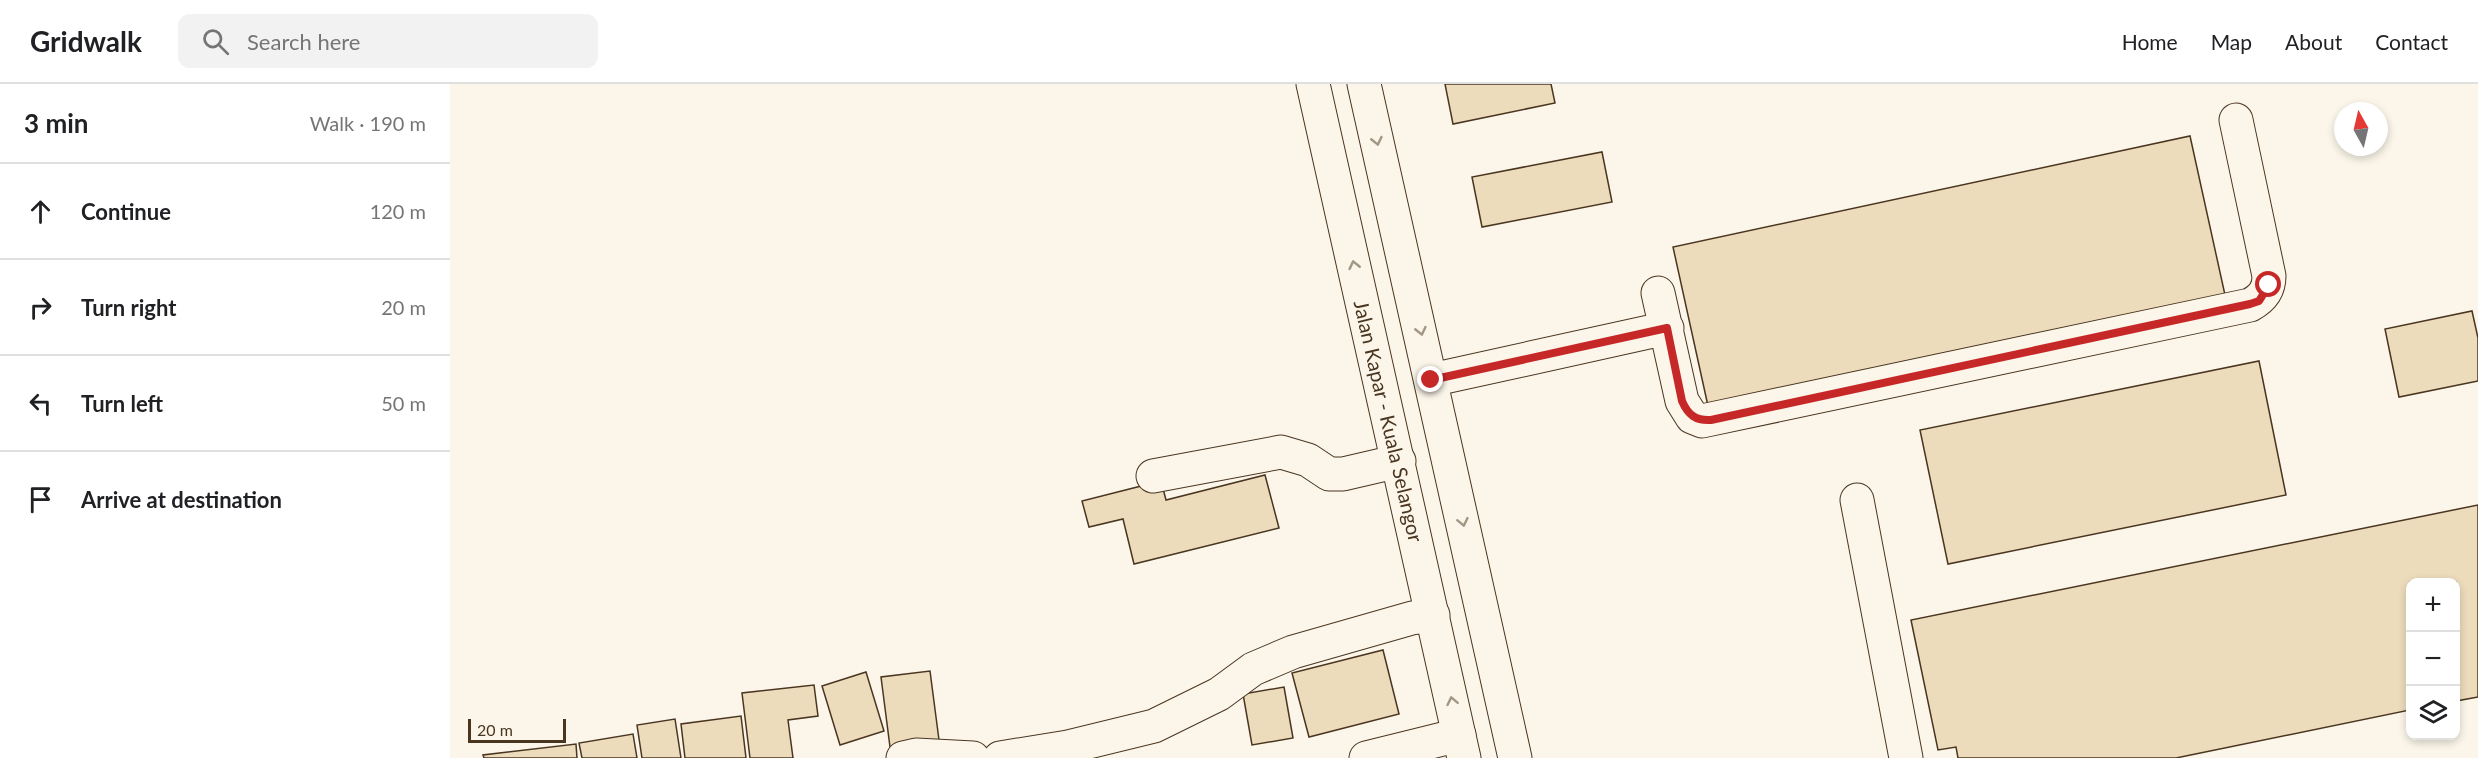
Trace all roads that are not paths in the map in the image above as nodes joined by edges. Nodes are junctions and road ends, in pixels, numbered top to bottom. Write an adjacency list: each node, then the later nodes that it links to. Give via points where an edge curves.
1 (1312, 84): 7 (main road, Jalan Kapar - Kuala Selangor, one-way to 1)
2 (1364, 84): 6 (main road, one-way to 6)
3 (2236, 120): 5 (main road, via 2269,276 2269,285 2259,301 1711,420 1692,417 1686,410)
4 (1658, 293): 5 (main road)
5 (1667, 328): 6 (main road)
6 (1431, 380): 16 (main road, one-way to 16)
7 (1399, 461): 8 (main road, via 1329,474 1308,460 1281,452); 10 (main road, Jalan Kapar - Kuala Selangor)
8 (1153, 476)
9 (1857, 500): 17 (main road)
10 (1433, 615): 11 (main road, Jalan Kapar - Kuala Selangor, one-way to 10); 14 (main road, via 1293,652 1253,669 1219,694 1154,726 1068,747)
11 (1462, 746): 15 (main road)
12 (903, 758): 13 (main road)
13 (973, 758)
14 (1000, 758)
15 (1366, 758)
16 (1515, 758)
17 (1906, 758)

